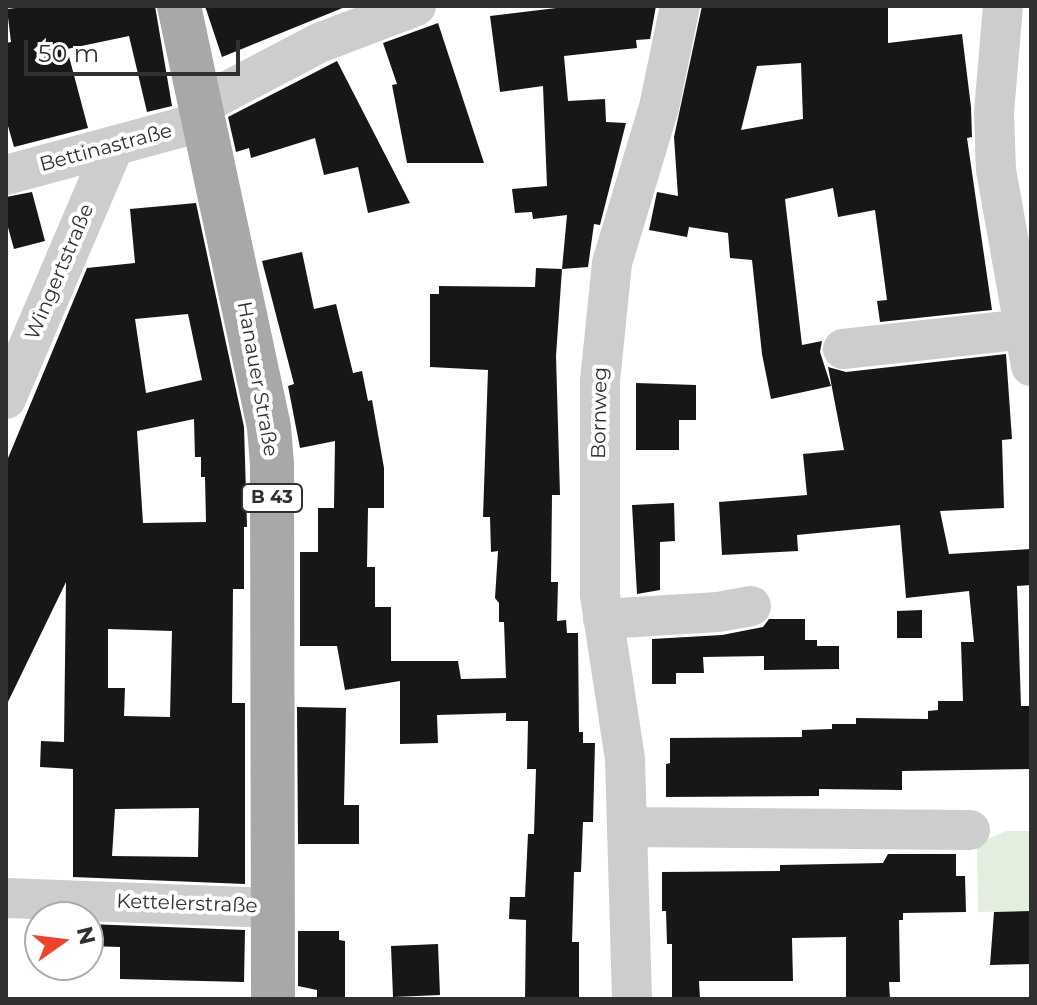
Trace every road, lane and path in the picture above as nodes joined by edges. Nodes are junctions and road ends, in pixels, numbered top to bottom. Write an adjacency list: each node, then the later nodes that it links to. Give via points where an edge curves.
1 (179, 6): 5 (main road, Hanauer Straße / B 43)
2 (416, 6): 5 (street, Bettinastraße, via 319,43)
3 (680, 6): 12 (street, Bornweg, via 659,107 617,240 604,319 598,411)
4 (1003, 6): 8 (street, via 994,112 996,170)
5 (203, 113): 6 (street, Bettinastraße); 16 (main road, Hanauer Straße / B 43, via 263,389 272,464)
6 (114, 146): 7 (street, Bettinastraße); 10 (street, Wingertstraße)
7 (6, 175)
8 (1028, 347): 9 (street)
9 (843, 349)
10 (6, 399)
11 (751, 606): 12 (street)
12 (603, 619): 13 (street, Bornweg, via 622,723)
13 (628, 827): 14 (street); 18 (street, Bornweg)
14 (970, 830)
15 (6, 898): 16 (street, Kettelerstraße)
16 (273, 908): 17 (main road, Hanauer Straße / B 43)
17 (273, 999)
18 (632, 999)

